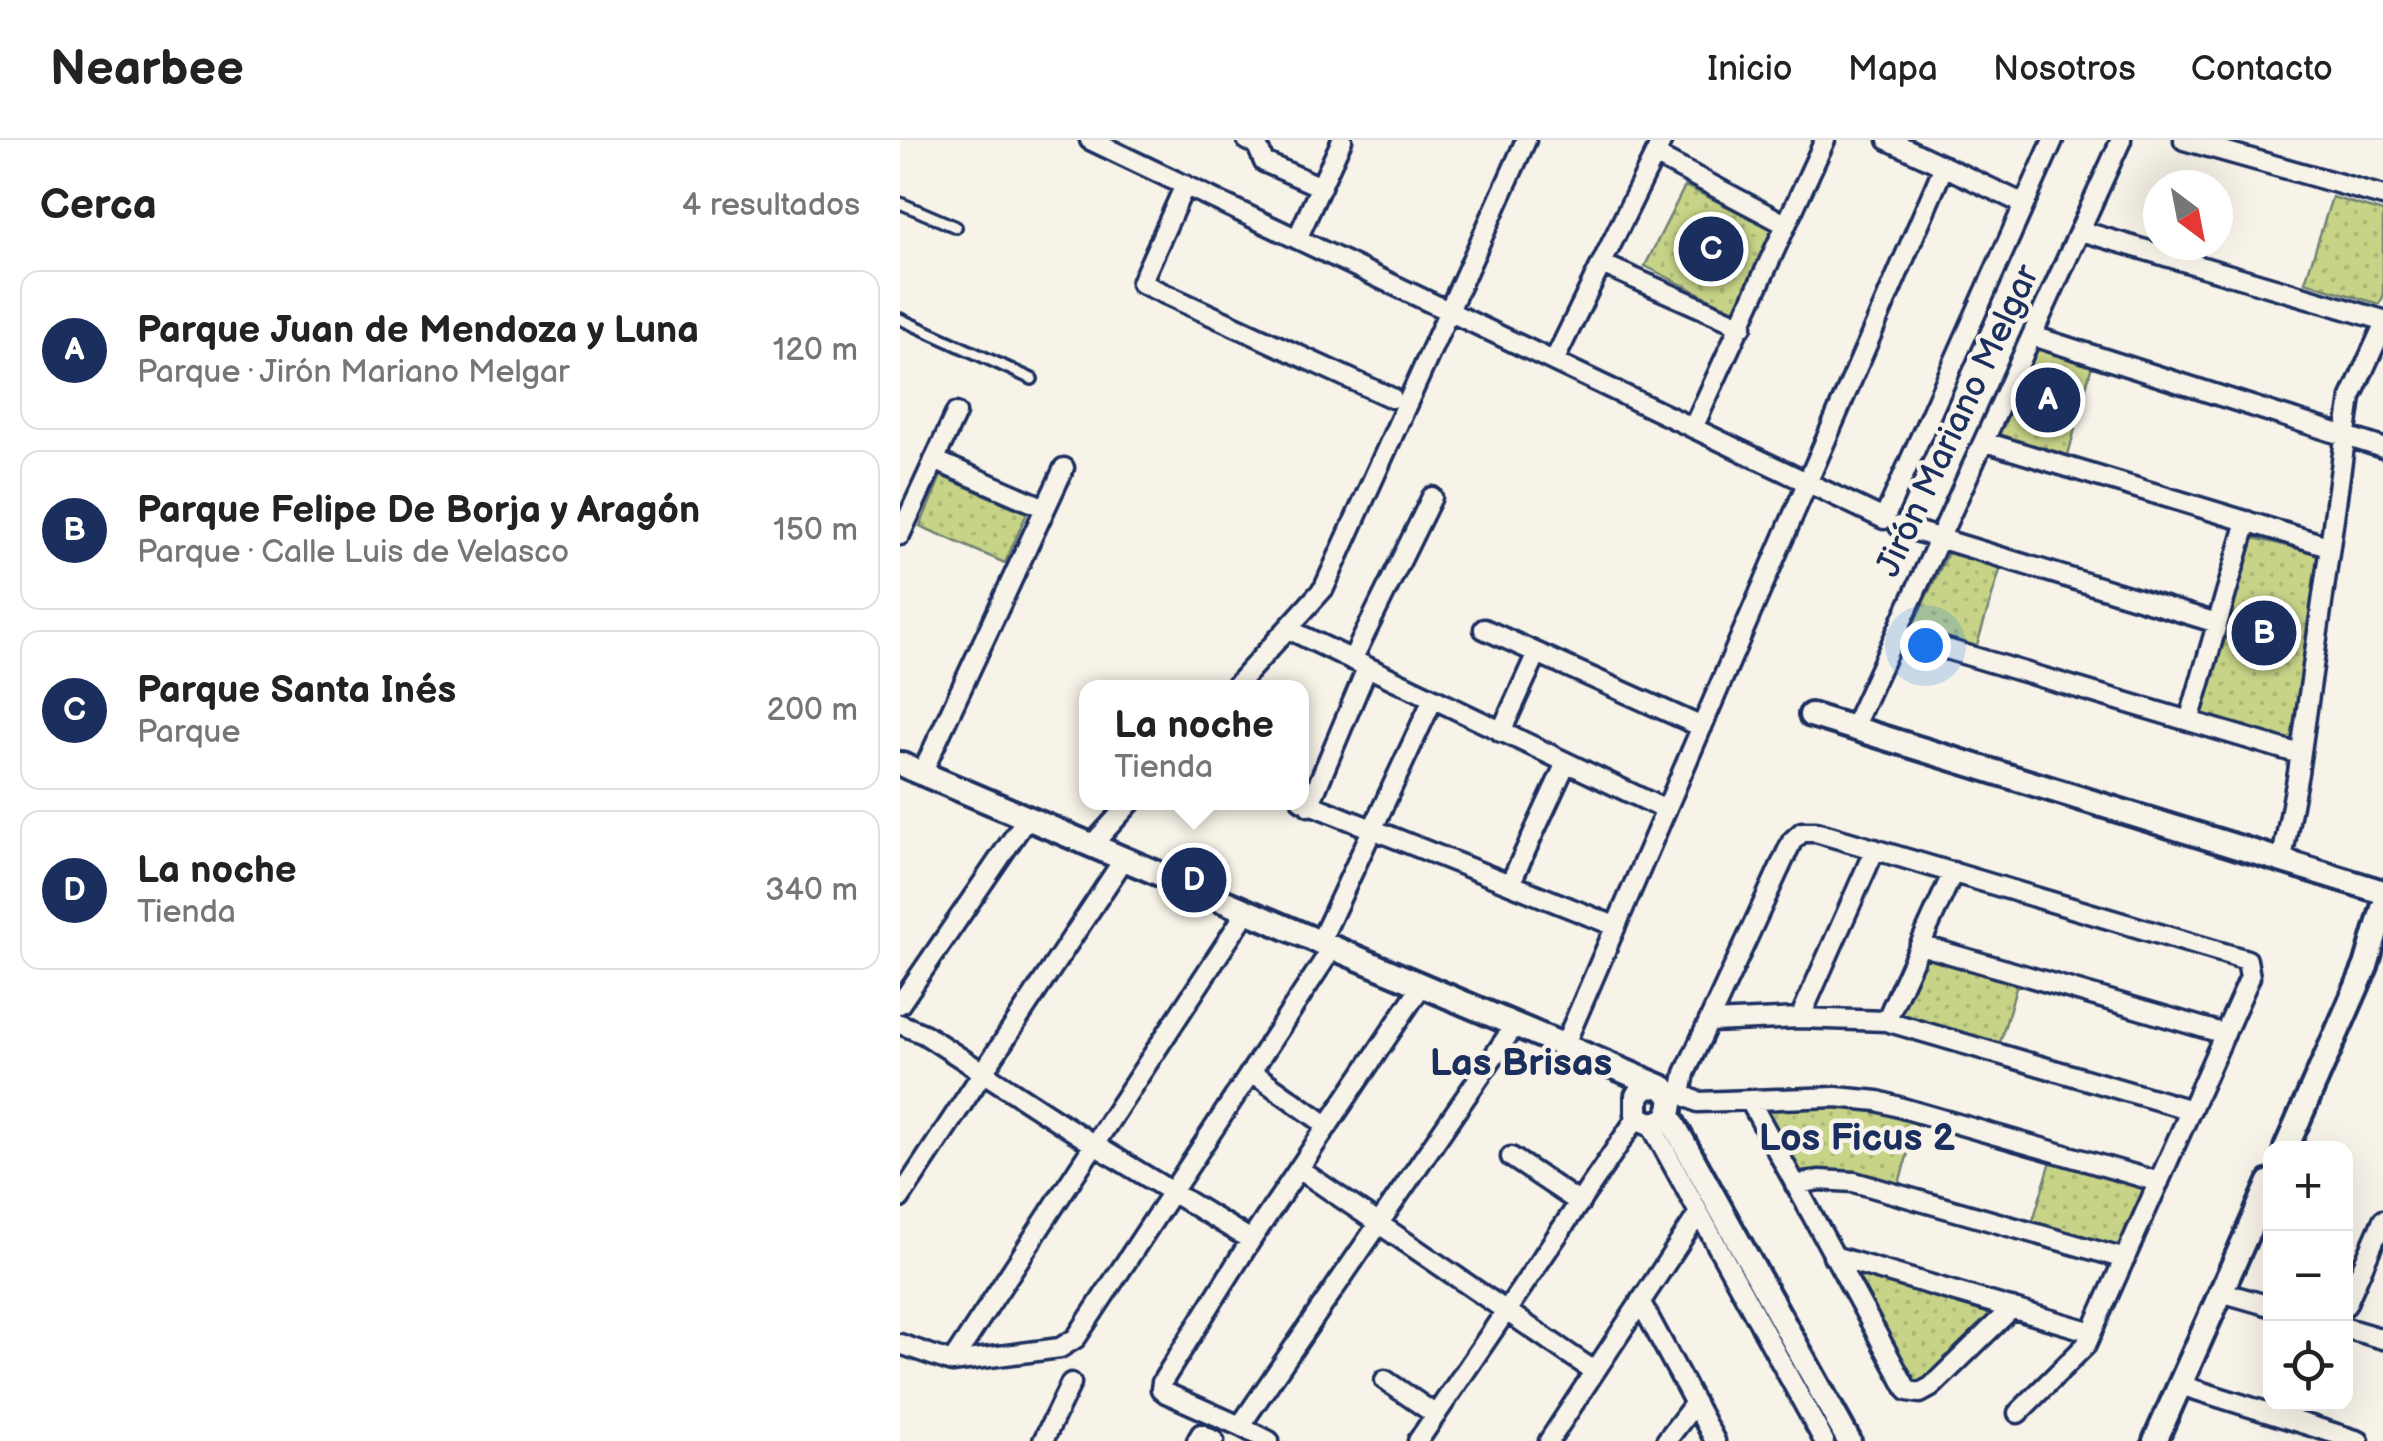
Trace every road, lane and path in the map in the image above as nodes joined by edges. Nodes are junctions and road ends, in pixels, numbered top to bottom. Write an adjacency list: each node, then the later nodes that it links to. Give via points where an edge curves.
1 (1090, 140): 12 (street)
2 (1342, 140): 13 (street)
3 (1526, 140): 22 (street)
4 (1825, 140): 17 (street)
5 (1888, 140): 11 (street)
6 (2053, 140): 16 (street)
7 (2122, 140): 19 (street, Jirón Mariano Melgar)
8 (2184, 140): 14 (street)
9 (1254, 142): 13 (street, via 1264,162)
10 (1659, 147): 17 (street); 21 (street)
11 (1944, 166): 16 (street); 37 (street)
12 (1185, 185): 20 (street); 29 (street, via 1142,282)
13 (1321, 187): 20 (street)
14 (2383, 196)
15 (900, 202): 18 (lane)
16 (2024, 204): 37 (street, via 1884,519)
17 (1785, 224): 25 (street)
18 (956, 227)
19 (2081, 231): 24 (street); 26 (street, Jirón Mariano Melgar)
20 (1297, 239): 22 (street)
21 (1602, 264): 25 (street); 27 (street)
22 (1450, 312): 27 (street); 46 (street, via 1324,588)
23 (900, 319): 28 (lane)
24 (2383, 323): 32 (street, via 2351,397)
25 (1742, 326): 31 (street)
26 (2033, 336): 32 (street); 33 (street, Jirón Mariano Melgar)
27 (1554, 361): 31 (street)
28 (1032, 379)
29 (1392, 398)
30 (956, 413): 35 (street)
31 (1693, 428): 37 (street)
32 (2346, 437): 34 (street); 44 (street)
33 (1985, 442): 40 (street); 43 (street, Jirón Mariano Melgar)
34 (2383, 448)
35 (934, 460): 39 (street); 42 (street)
36 (1064, 468): 39 (street)
37 (1808, 482): 55 (street)
38 (1432, 498): 50 (street)
39 (1045, 508): 60 (street)
40 (2247, 521): 44 (street); 45 (street)
41 (1899, 526): 43 (street)
42 (900, 535)
43 (1940, 538): 45 (street); 48 (street, Jirón Mariano Melgar)
44 (2328, 546): 58 (street)
45 (2218, 623): 54 (street)
46 (1288, 628): 50 (street); 51 (street)
47 (1484, 629): 49 (street)
48 (1896, 634): 54 (street); 56 (street, Jirón Mariano Melgar)
49 (1537, 653): 55 (street); 57 (street)
50 (1359, 664): 52 (street); 61 (street)
51 (1241, 680)
52 (1433, 699): 57 (street); 66 (street)
53 (1811, 714): 56 (street)
54 (2190, 721): 58 (street)
55 (1702, 726): 64 (street)
56 (1853, 728): 70 (street)
57 (1502, 732): 59 (street)
58 (2300, 754): 70 (street)
59 (1566, 763): 64 (street); 72 (street)
60 (911, 768): 65 (street)
61 (1309, 793)
62 (1309, 805): 66 (street)
63 (1124, 810): 67 (street)
64 (1666, 810): 76 (street)
65 (1027, 818): 67 (street); 80 (street)
66 (1372, 829): 72 (street); 77 (street)
67 (1092, 845): 69 (street)
68 (1876, 849): 71 (street); 81 (street); 83 (street, via 1816,832 1796,836)
69 (1124, 859): 75 (street); 89 (street)
70 (2282, 859): 73 (street)
71 (1952, 872): 78 (street); 86 (street, via 2242,956 2250,977)
72 (1510, 884): 76 (street)
73 (2383, 892)
74 (2383, 908): 94 (street, via 2366,966)
75 (1247, 911): 77 (street); 95 (street)
76 (1616, 926): 87 (street)
77 (1326, 945): 79 (street); 88 (street)
78 (1920, 945): 82 (street); 86 (street)
79 (1422, 986): 85 (street); 93 (street)
80 (900, 1004)
81 (1800, 1018): 82 (street); 83 (street)
82 (1886, 1021): 92 (street)
83 (1711, 1022): 91 (street, via 1685,1073)
84 (900, 1024): 89 (street)
85 (1515, 1025): 87 (street); 106 (street)
86 (2225, 1034): 92 (street)
87 (1564, 1046): 91 (street, via 1620,1070)
88 (1252, 1072): 93 (street); 100 (street)
89 (984, 1074): 95 (street); 101 (street)
90 (1750, 1101): 91 (street); 98 (street, via 1878,1101); 99 (street)
91 (1658, 1104): 103 (street); 104 (street); 138 (street)
92 (2191, 1110): 98 (street)
93 (1328, 1126): 97 (street)
94 (2289, 1141)
95 (1093, 1144): 100 (street); 120 (street)
96 (1511, 1156): 103 (street)
97 (1299, 1169): 106 (street); 107 (street)
98 (2159, 1182): 109 (street)
99 (1795, 1184): 108 (street); 109 (street, via 1868,1185)
100 (1174, 1193): 107 (street); 120 (street, via 1066,1346)
101 (900, 1198)
102 (2263, 1198): 111 (street)
103 (1580, 1202): 115 (street)
104 (1699, 1213): 112 (street); 137 (street)
105 (2383, 1222): 110 (street)
106 (1380, 1224): 115 (street); 128 (street)
107 (1251, 1240): 128 (street, via 1162,1382 1166,1393)
108 (1834, 1256): 114 (street); 114 (street, via 1902,1383 1914,1393 1931,1386)
109 (2125, 1258): 117 (street)
110 (2353, 1289)
111 (2221, 1292): 113 (street); 124 (street)
112 (1640, 1301): 121 (street); 125 (street)
113 (2263, 1304)
114 (2012, 1308): 117 (street)
115 (1508, 1311): 121 (street); 127 (street)
116 (2353, 1330): 118 (street)
117 (2092, 1332): 126 (street, via 2077,1356)
118 (2383, 1339)
119 (900, 1344): 120 (street)
120 (952, 1362)
121 (1594, 1370): 134 (street)
122 (1385, 1380): 127 (street)
123 (1071, 1383): 129 (street)
124 (2180, 1386): 139 (street); 140 (street)
125 (1695, 1404): 135 (street); 136 (street)
126 (2018, 1413)
127 (1436, 1416): 133 (street)
128 (1240, 1426): 132 (street)
129 (1043, 1441)
130 (1197, 1441): 131 (street, via 1202,1434)
131 (1214, 1441)
132 (1269, 1441)
133 (1418, 1441)
134 (1549, 1441)
135 (1666, 1441)
136 (1714, 1441)
137 (1824, 1441)
138 (1849, 1441)
139 (2156, 1441)
140 (2359, 1441)

